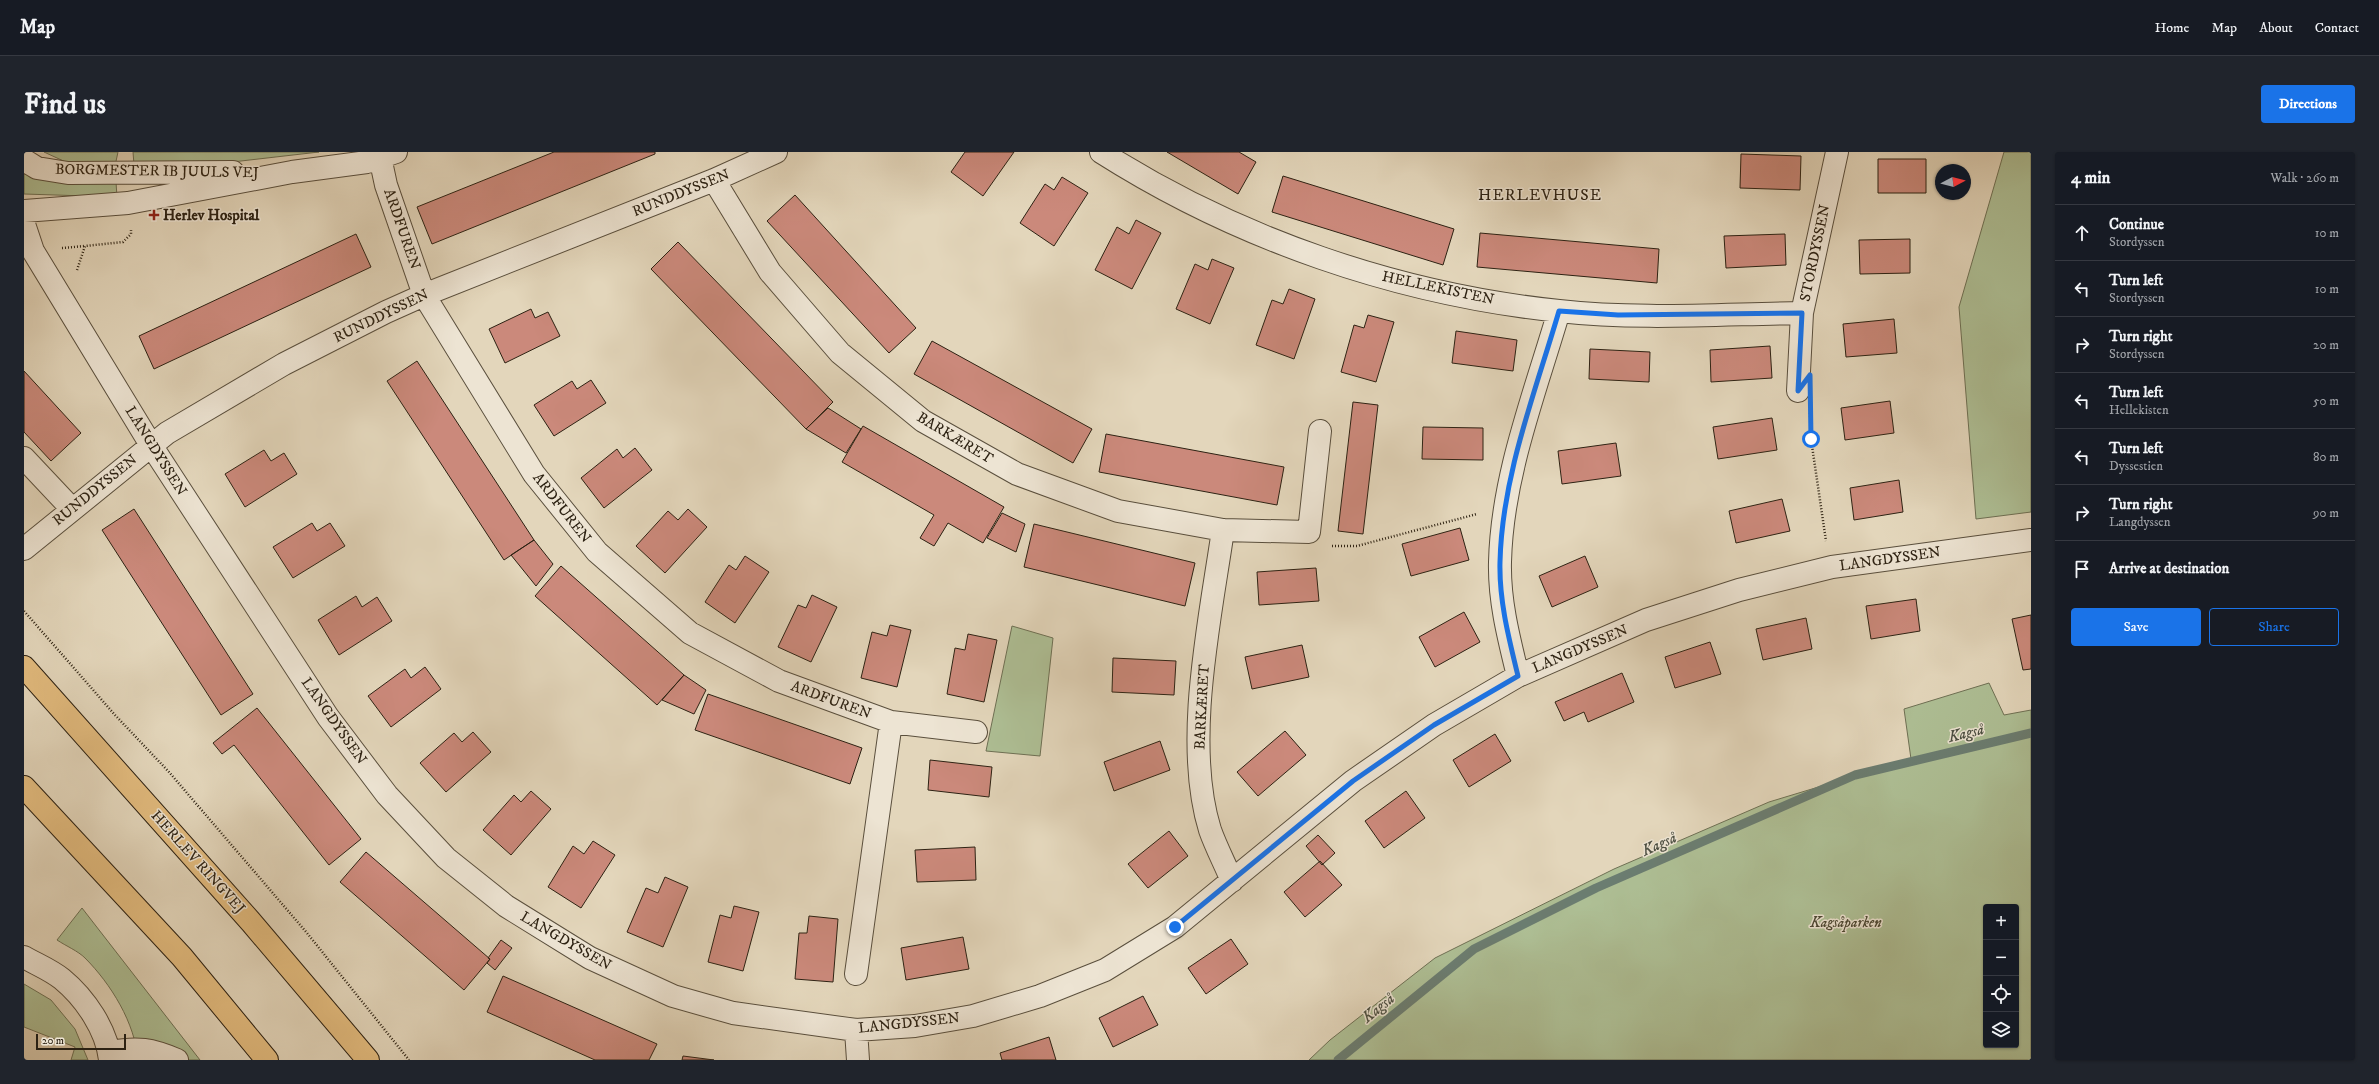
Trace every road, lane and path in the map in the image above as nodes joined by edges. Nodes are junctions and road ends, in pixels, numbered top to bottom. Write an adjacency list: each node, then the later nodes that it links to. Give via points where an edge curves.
1 (776, 152): 7 (street, RUNDDYSSEN)
2 (1101, 152): 13 (street, HELLEKISTEN, via 1144,179 1242,228 1344,267 1451,294)
3 (1837, 152): 14 (street, STORDYSSEN)
4 (388, 155): 6 (street, BORGMESTER IB JUULS VEJ, via 367,162); 12 (street, ARDFUREN, via 386,184)
5 (24, 160): 6 (street, BORGMESTER IB JUULS VEJ, via 37,168 68,173)
6 (292, 172): 8 (street, BORGMESTER IB JUULS VEJ, via 128,203)
7 (714, 180): 12 (street, RUNDDYSSEN); 22 (street, BARKÆRET, via 770,272 785,290 840,353 923,421 1017,474 1118,511)
8 (24, 211)
9 (24, 224): 18 (street, LANGDYSSEN, via 33,251)
10 (131, 228): 11 (path, via 131,234 123,242 85,246)
11 (77, 276)
12 (424, 295): 18 (street, RUNDDYSSEN, via 284,364); 30 (street, ARDFUREN, via 534,474 597,552 690,633 779,681)
13 (1559, 311): 14 (street, HELLEKISTEN, via 1618,315); 20 (street)
14 (1802, 313): 15 (street, STORDYSSEN)
15 (1798, 391)
16 (1810, 410): 24 (path, via 1811,439)
17 (1320, 431): 23 (street)
18 (151, 445): 21 (street, RUNDDYSSEN); 36 (street, LANGDYSSEN, via 328,717 386,795 446,858 506,906 590,958 674,996 733,1014)
19 (24, 458): 21 (street)
20 (1504, 506): 23 (path, via 1358,546 1325,545); 29 (street, via 1500,563 1502,599 1504,620)
21 (72, 509): 26 (street, RUNDDYSSEN)
22 (1223, 530): 23 (street, BARKÆRET); 33 (street, BARKÆRET, via 1203,666 1198,749 1210,830)
23 (1309, 532)
24 (1825, 534)
25 (2031, 540): 29 (street, LANGDYSSEN, via 1832,567 1738,590 1646,620)
26 (24, 548)
27 (24, 611): 41 (path, via 169,772 307,933)
28 (24, 667): 40 (main road, HERLEV RINGVEJ, via 251,922)
29 (1518, 676): 33 (street, LANGDYSSEN, via 1434,725 1353,781)
30 (891, 722): 31 (street, ARDFUREN); 35 (street, ARDFUREN)
31 (976, 732)
32 (24, 787): 39 (main road, via 182,957)
33 (1232, 881): 36 (street, LANGDYSSEN, via 1175,927 1105,970 1040,996 973,1016 915,1026)
34 (24, 957): 37 (street, via 62,978 83,1002 98,1023)
35 (856, 974)
36 (856, 1030): 42 (street)
37 (110, 1056): 38 (street, via 134,1048 161,1053)
38 (177, 1060)
39 (267, 1060)
40 (368, 1060)
41 (409, 1060)
42 (858, 1060)

